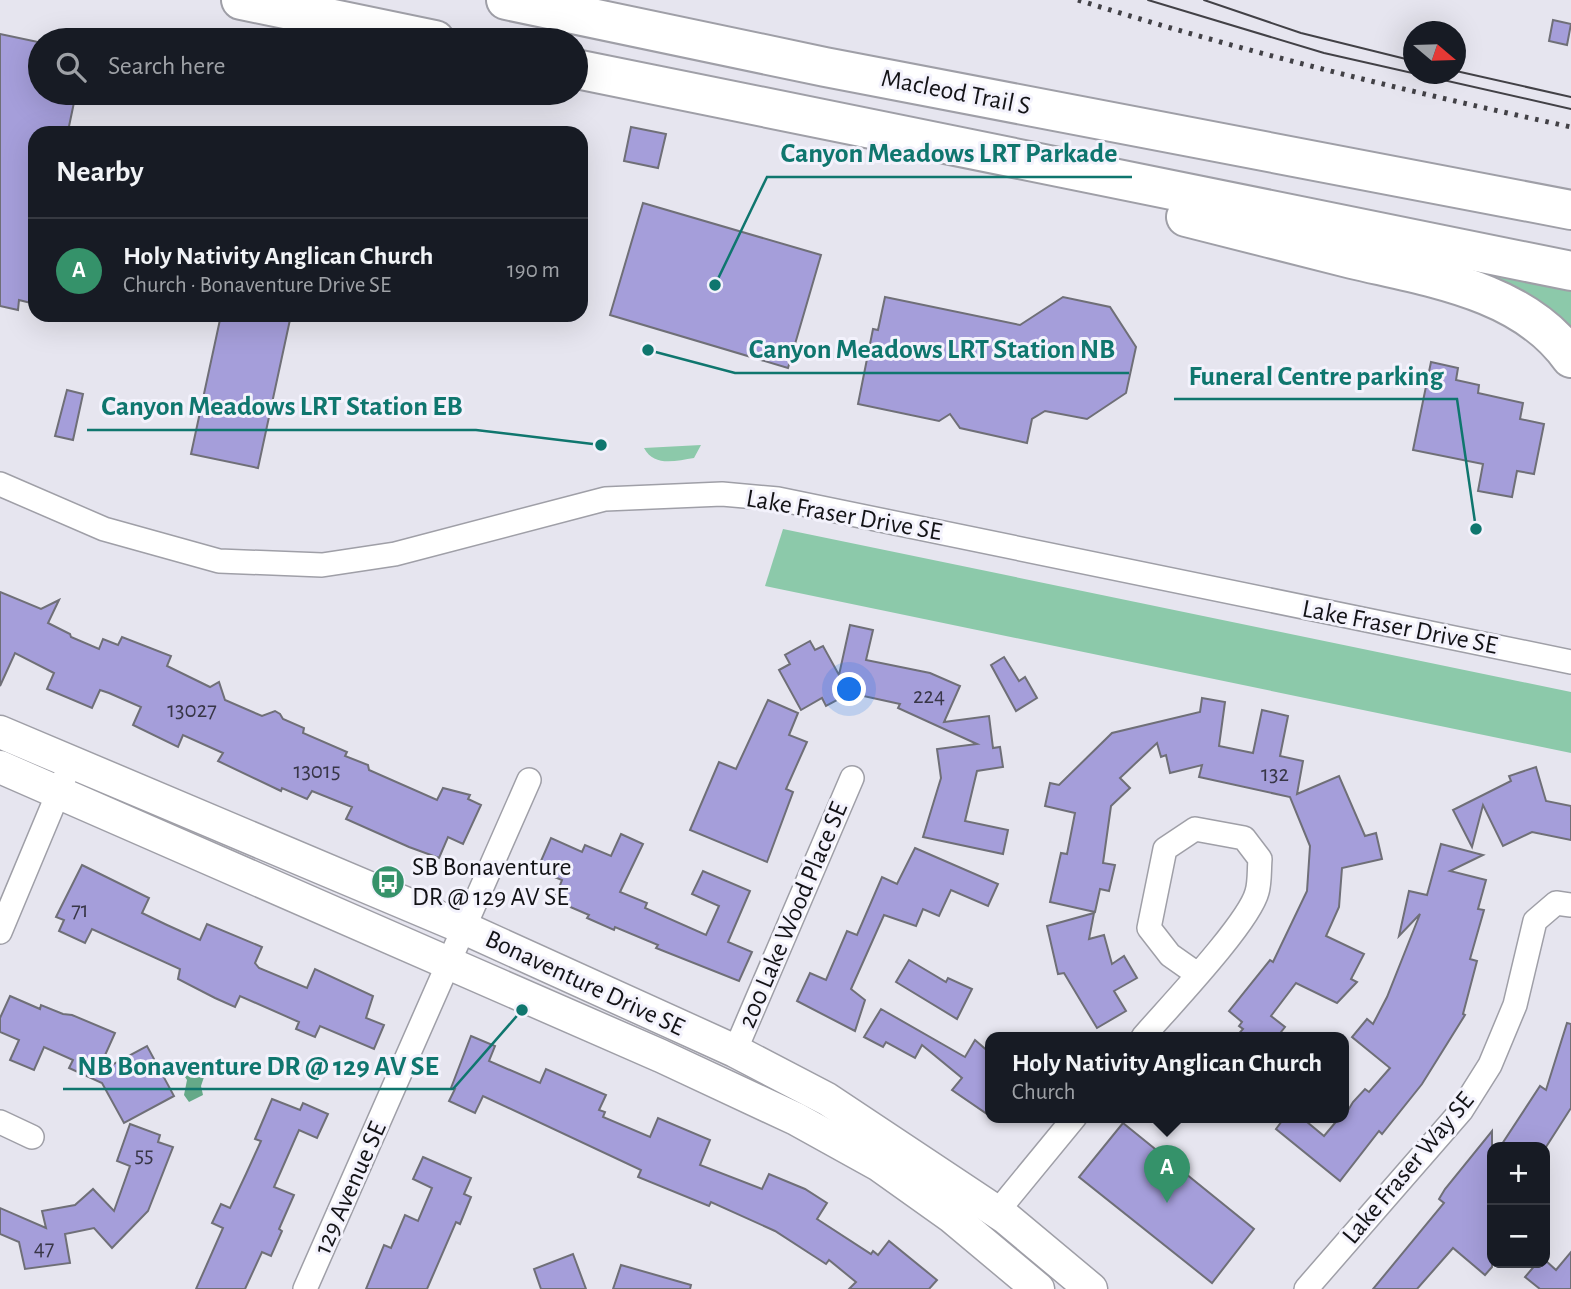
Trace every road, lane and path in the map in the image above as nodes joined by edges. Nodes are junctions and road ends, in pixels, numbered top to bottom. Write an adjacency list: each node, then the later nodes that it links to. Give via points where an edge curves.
1 (241, 0): 3 (highway)
2 (506, 0): 6 (highway, Macleod Trail S, via 825,67)
3 (377, 28)
4 (588, 71): 5 (highway, Macleod Trail S)
5 (1097, 174): 7 (highway, Macleod Trail S); 8 (highway, via 1136,203 1441,280 1492,298 1527,317 1559,342)
6 (1571, 210)
7 (1571, 271)
8 (1571, 358)
9 (0, 484): 10 (street, Lake Fraser Drive SE, via 104,529 219,561 322,565 395,554 605,499 722,494 778,499)
10 (1571, 662)
11 (0, 732): 12 (street, Bonaventure Drive SE)
12 (71, 763): 16 (street); 18 (street, Bonaventure Drive SE)
13 (0, 767): 16 (street, Bonaventure Drive SE)
14 (852, 778): 23 (street, 200 Lake Wood Place SE)
15 (529, 780): 18 (street, 129 Avenue SE)
16 (58, 794): 19 (street); 20 (street, Bonaventure Drive SE)
17 (1571, 905): 31 (street, Lake Fraser Way SE, via 1556,903 1535,921 1515,1005 1490,1065 1461,1111)
18 (464, 928): 20 (street, 129 Avenue SE); 23 (street, Bonaventure Drive SE)
19 (0, 932)
20 (448, 963): 28 (street, 129 Avenue SE); 29 (street, Bonaventure Drive SE, via 796,1119 879,1165 952,1217)
21 (1197, 974): 21 (street, via 1246,914 1257,893 1260,859 1244,838 1195,829 1165,849 1149,928 1170,955); 22 (street)
22 (1147, 1032)
23 (735, 1051): 27 (street, Bonaventure Drive SE, via 827,1099)
24 (0, 1122): 26 (street)
25 (1070, 1123): 27 (street)
26 (32, 1137)
27 (996, 1212): 30 (street, Bonaventure Drive SE)
28 (305, 1289)
29 (1038, 1289)
30 (1091, 1289)
31 (1307, 1289)

